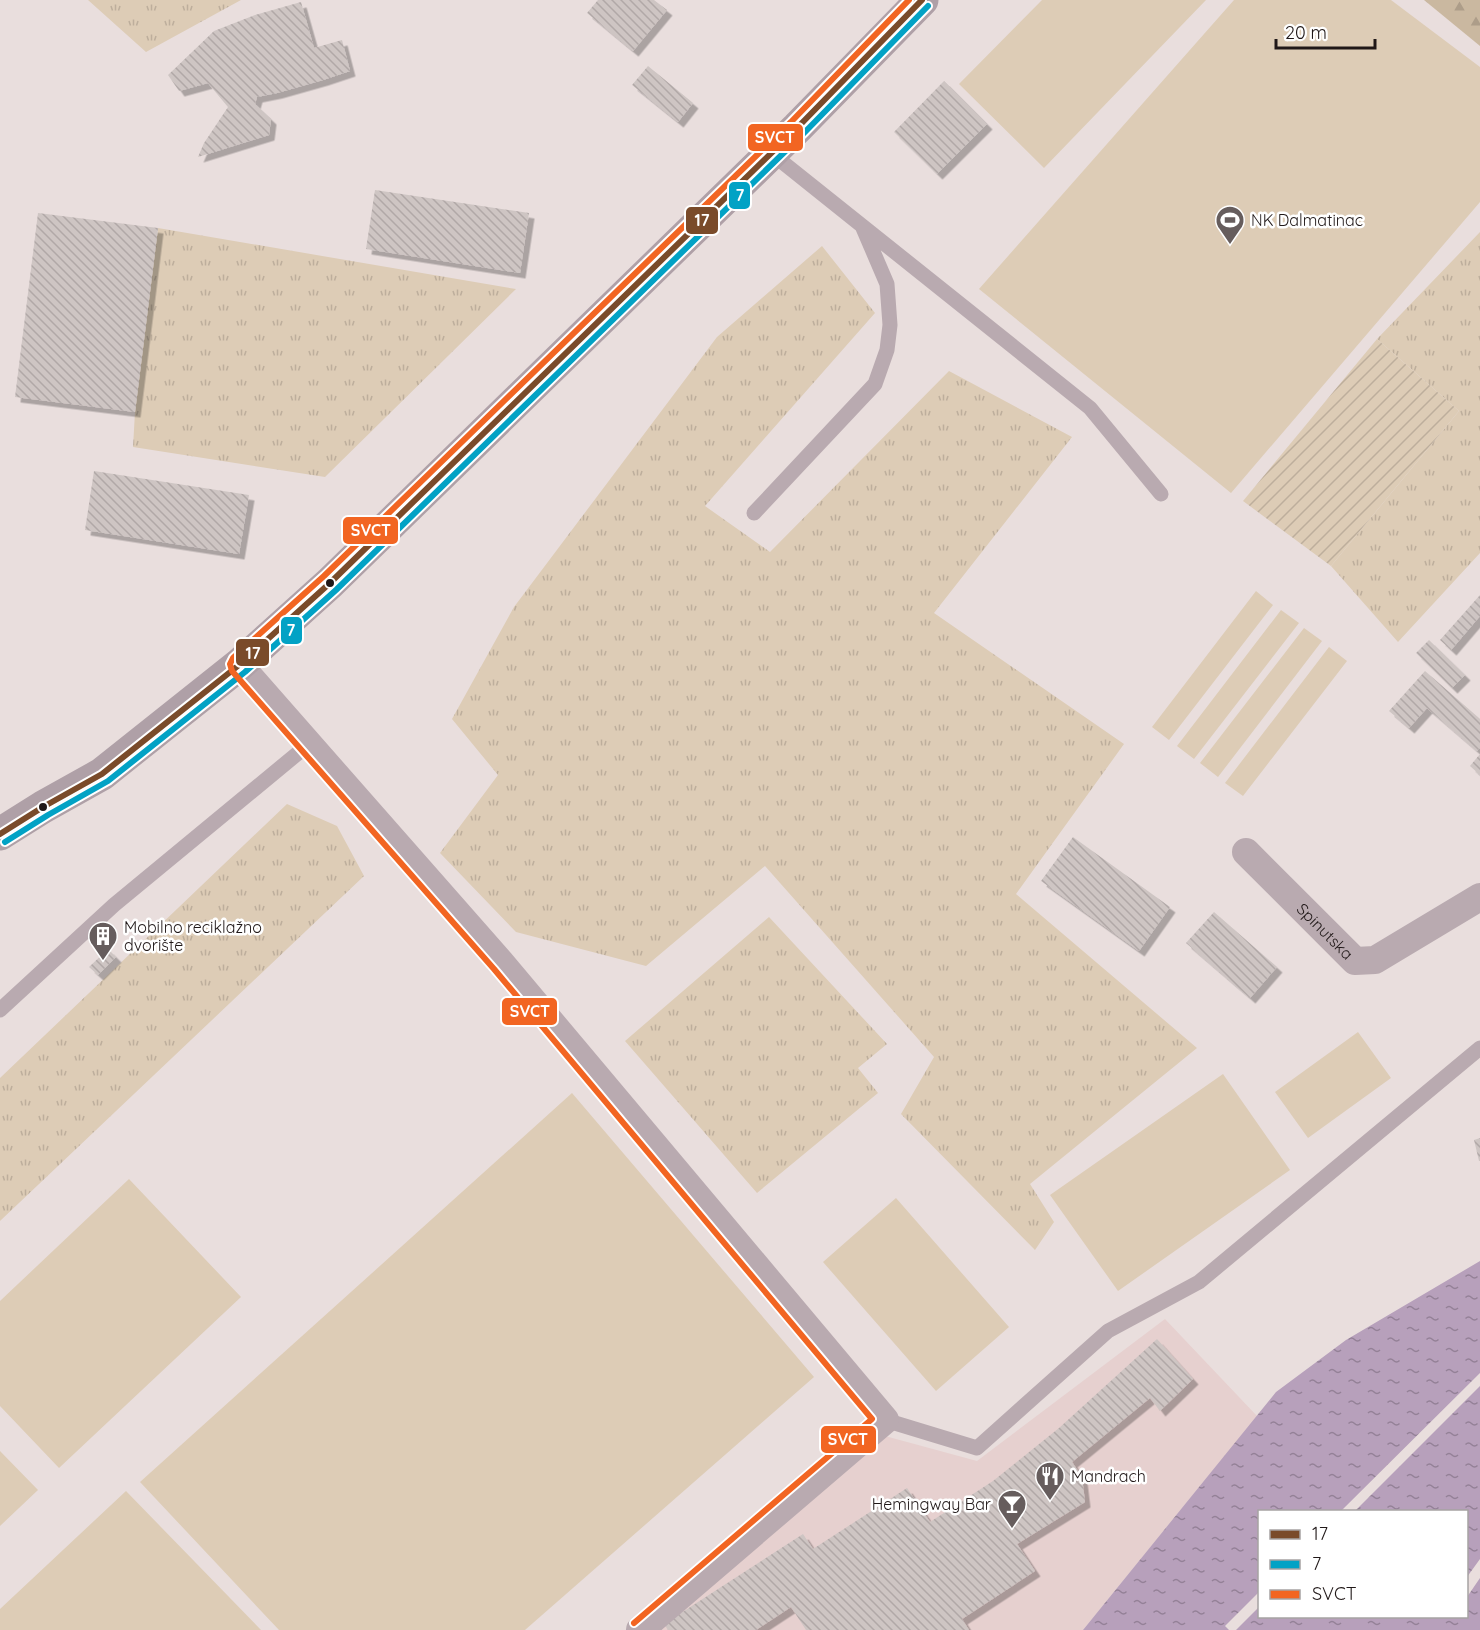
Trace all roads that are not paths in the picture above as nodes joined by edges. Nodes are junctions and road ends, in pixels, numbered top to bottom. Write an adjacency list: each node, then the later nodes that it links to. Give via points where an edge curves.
1 (922, 0): 2 (main road)
2 (771, 153): 3 (lane); 6 (main road, via 330,583)
3 (862, 225): 4 (lane, via 1090,408); 5 (lane, via 887,284 887,351 874,384)
4 (1161, 494)
5 (754, 513)
6 (239, 665): 7 (street); 8 (main road, via 102,774)
7 (309, 744): 11 (lane, via 114,905); 13 (street, via 501,963)
8 (0, 834)
9 (1246, 852): 10 (street, Spinutska, via 1355,961 1375,960)
10 (1480, 897)
11 (0, 1010)
12 (1480, 1048): 13 (lane, via 1199,1282 1108,1331 977,1448)
13 (885, 1420): 14 (street)
14 (640, 1630)

